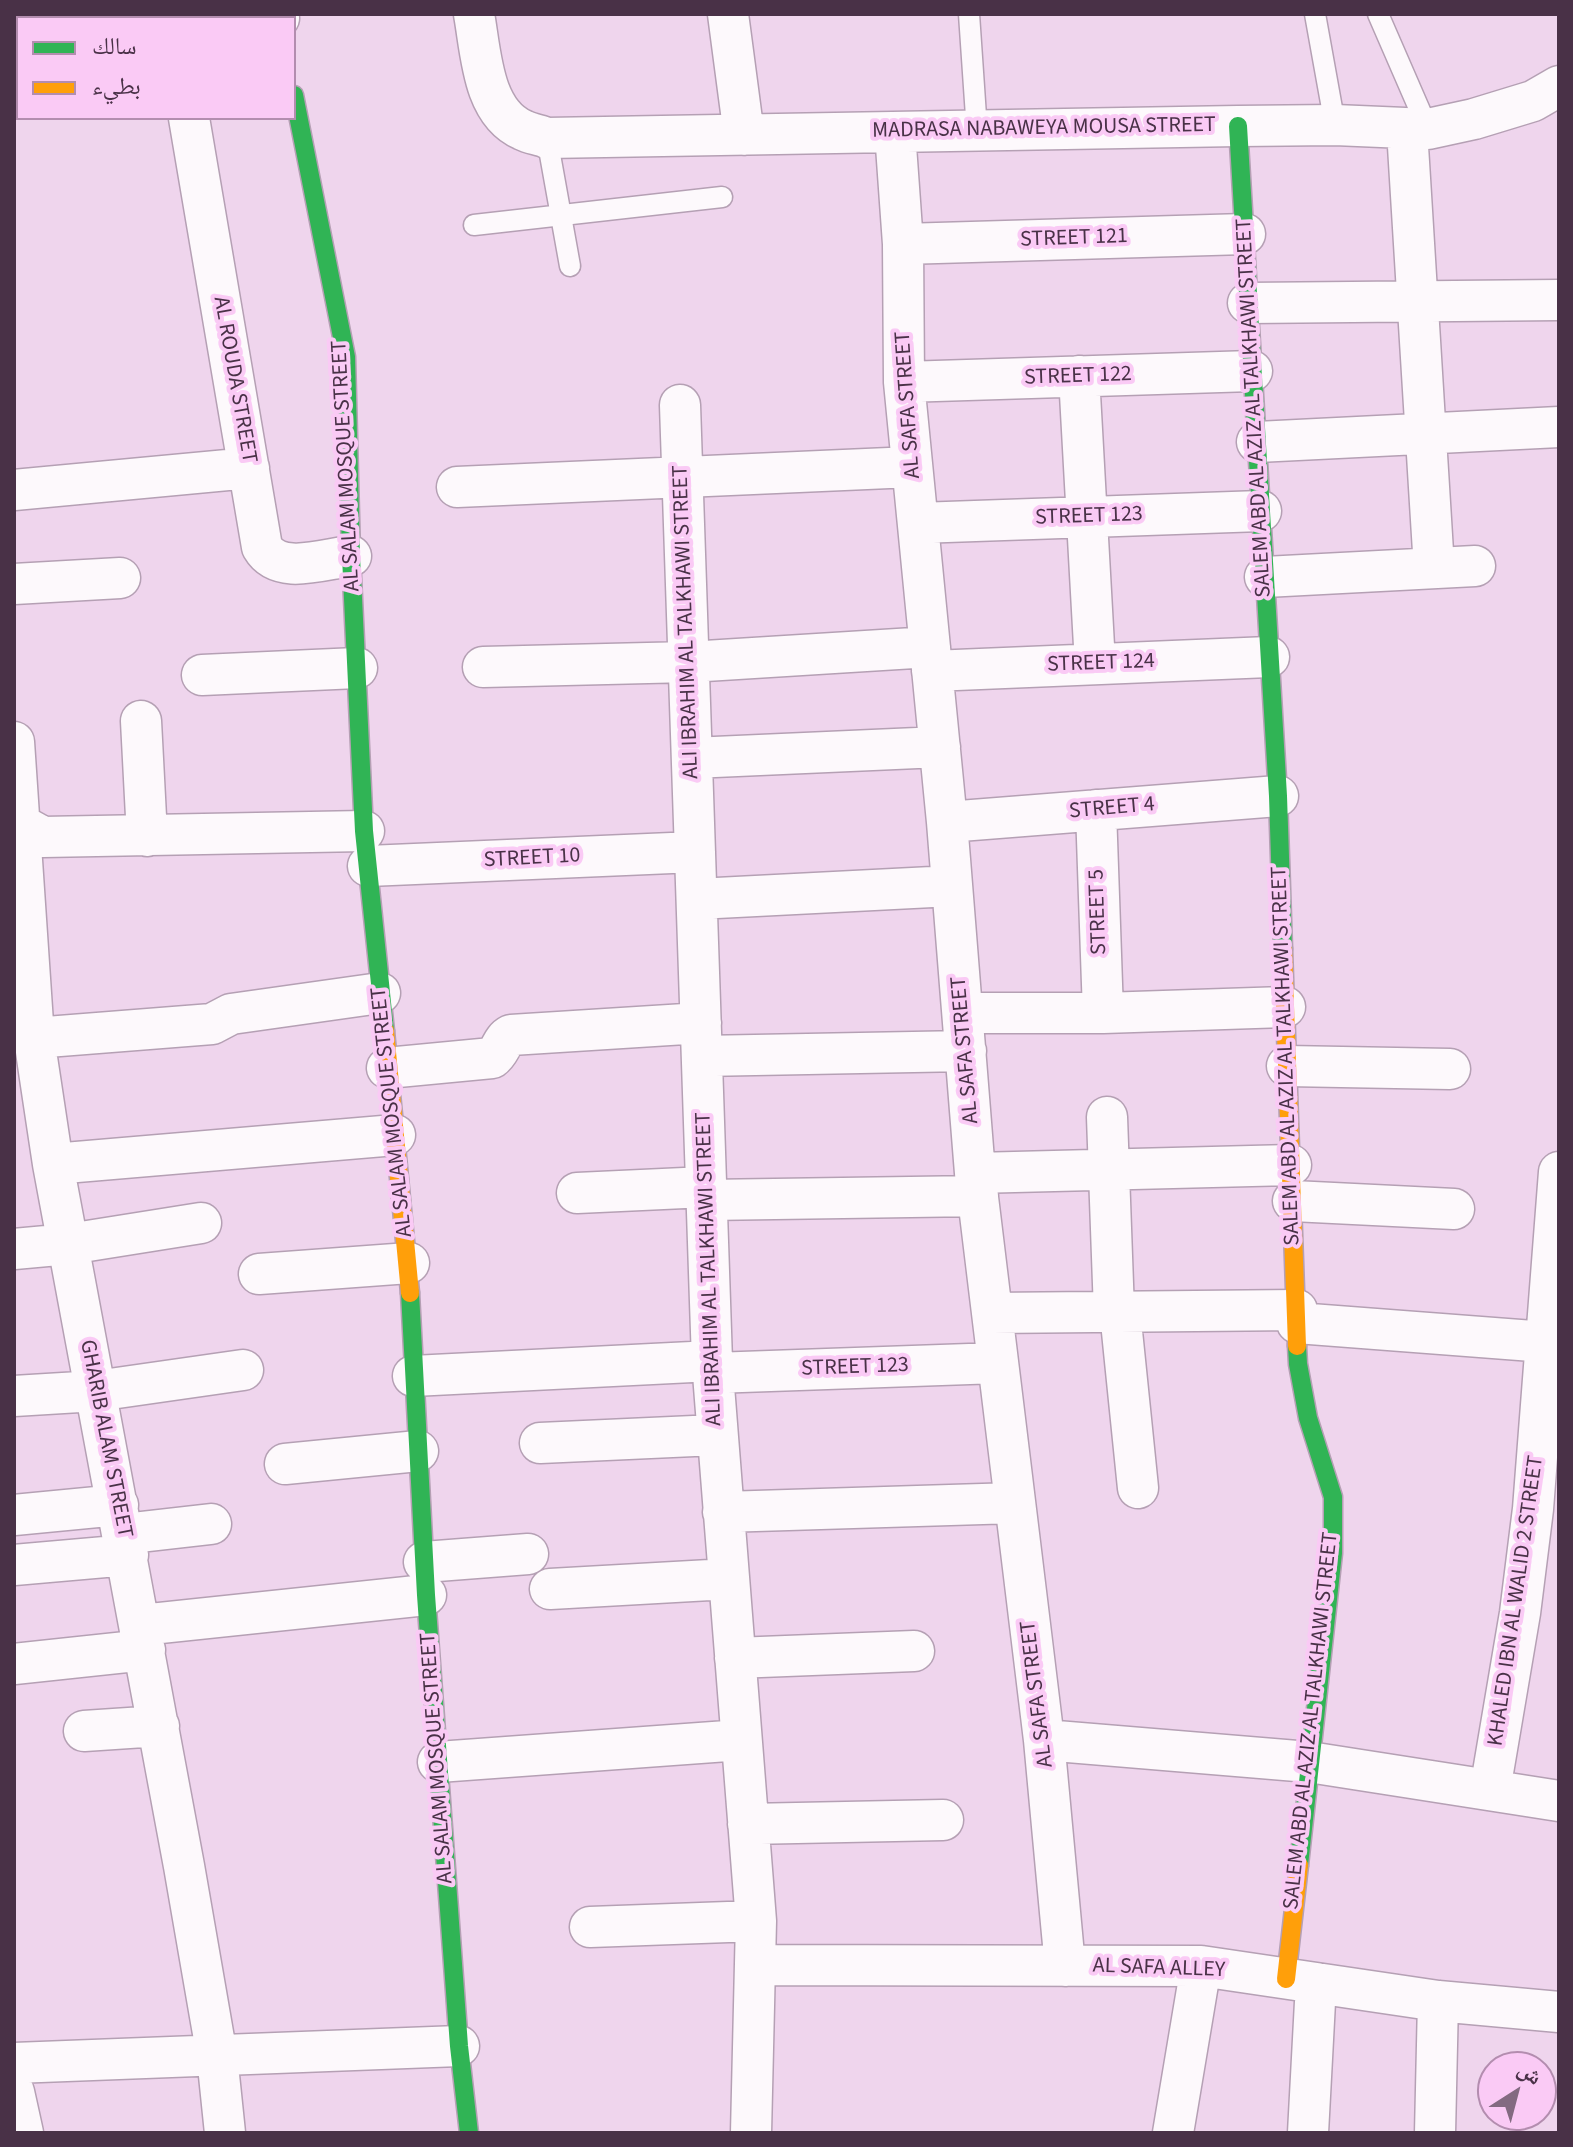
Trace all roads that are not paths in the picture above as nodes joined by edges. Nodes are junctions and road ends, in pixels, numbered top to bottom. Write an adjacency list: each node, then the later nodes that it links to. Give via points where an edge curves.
1 (474, 14): 14 (street, via 495,104 506,119)
2 (728, 14): 15 (street)
3 (969, 14): 12 (lane)
4 (1315, 14): 9 (lane)
5 (1378, 14): 11 (lane)
6 (1559, 86): 11 (street, MADRASA NABAWEYA MOUSA STREET, via 1533,101)
7 (296, 105): 40 (street, AL SALAM MOSQUE STREET, via 346,357)
8 (189, 120): 33 (street, AL ROUDA STREET)
9 (1335, 125): 10 (street, MADRASA NABAWEYA MOUSA STREET); 11 (street, MADRASA NABAWEYA MOUSA STREET)
10 (1238, 126): 12 (street, MADRASA NABAWEYA MOUSA STREET); 19 (street, SALEM ABD AL AZIZ AL TALKHAWI STREET)
11 (1417, 130): 23 (street)
12 (977, 131): 13 (street, MADRASA NABAWEYA MOUSA STREET)
13 (895, 132): 15 (street, MADRASA NABAWEYA MOUSA STREET); 20 (street, AL SAFA STREET)
14 (535, 134): 15 (street, MADRASA NABAWEYA MOUSA STREET); 17 (lane)
15 (744, 135)
16 (722, 197): 17 (lane)
17 (561, 215): 18 (lane); 21 (lane)
18 (474, 225)
19 (1245, 234): 20 (street, STREET 121); 24 (street, SALEM ABD AL AZIZ AL TALKHAWI STREET)
20 (903, 244): 27 (street, AL SAFA STREET)
21 (570, 266)
22 (1559, 300): 23 (street)
23 (1418, 301): 24 (street); 30 (street)
24 (1248, 303): 25 (street, SALEM ABD AL AZIZ AL TALKHAWI STREET)
25 (1252, 371): 26 (street, STREET 122); 31 (street, SALEM ABD AL AZIZ AL TALKHAWI STREET)
26 (1079, 376): 27 (street, STREET 122); 38 (street)
27 (904, 382): 32 (street, AL SAFA STREET)
28 (680, 405): 34 (street, ALI IBRAHIM AL TALKHAWI STREET)
29 (1559, 427): 30 (street)
30 (1426, 433): 31 (street); 42 (street)
31 (1257, 442): 37 (street, SALEM ABD AL AZIZ AL TALKHAWI STREET)
32 (912, 467): 34 (street); 39 (street, AL SAFA STREET)
33 (249, 468): 36 (street); 40 (street, AL ROUDA STREET, via 266,554 289,564)
34 (682, 476): 35 (street); 48 (street, ALI IBRAHIM AL TALKHAWI STREET)
35 (457, 487)
36 (14, 490)
37 (1261, 511): 38 (street, STREET 123); 43 (street, SALEM ABD AL AZIZ AL TALKHAWI STREET)
38 (1088, 518): 39 (street, STREET 123); 49 (street)
39 (918, 523): 47 (street, AL SAFA STREET)
40 (351, 556): 51 (street, AL SALAM MOSQUE STREET)
41 (1475, 566): 42 (street)
42 (1434, 568): 43 (street)
43 (1265, 577): 46 (street, SALEM ABD AL AZIZ AL TALKHAWI STREET)
44 (120, 578): 45 (street)
45 (14, 584)
46 (1269, 657): 49 (street, STREET 124); 57 (street, SALEM ABD AL AZIZ AL TALKHAWI STREET)
47 (931, 659): 48 (street, STREET 124); 49 (street, STREET 124); 55 (street, AL SAFA STREET)
48 (689, 662): 50 (street); 56 (street, ALI IBRAHIM AL TALKHAWI STREET)
49 (1095, 664)
50 (483, 667)
51 (357, 668): 52 (street); 62 (street, AL SALAM MOSQUE STREET)
52 (202, 675)
53 (141, 721): 61 (street)
54 (14, 742): 59 (street, GHARIB ALAM STREET)
55 (940, 747): 56 (street); 60 (street, AL SAFA STREET)
56 (692, 758): 63 (street, ALI IBRAHIM AL TALKHAWI STREET)
57 (1278, 796): 58 (street, STREET 4); 68 (street, SALEM ABD AL AZIZ AL TALKHAWI STREET)
58 (1096, 810): 60 (street, STREET 4); 69 (street, STREET 5)
59 (17, 822): 61 (street, STREET 10, via 43,837); 66 (street, GHARIB ALAM STREET)
60 (947, 822): 64 (street, AL SAFA STREET)
61 (147, 836): 62 (street, STREET 10)
62 (366, 849): 63 (street, STREET 10); 67 (street, AL SALAM MOSQUE STREET)
63 (695, 852): 65 (street, ALI IBRAHIM AL TALKHAWI STREET)
64 (952, 886): 65 (street); 70 (street, AL SAFA STREET)
65 (697, 899): 72 (street, ALI IBRAHIM AL TALKHAWI STREET)
66 (22, 988): 71 (street, GHARIB ALAM STREET)
67 (380, 993): 71 (street, via 231,1014 212,1024); 74 (street, AL SALAM MOSQUE STREET)
68 (1285, 1007): 69 (street); 73 (street, SALEM ABD AL AZIZ AL TALKHAWI STREET)
69 (1103, 1013): 70 (street)
70 (964, 1032): 72 (street); 82 (street, AL SAFA STREET)
71 (34, 1038): 78 (street, GHARIB ALAM STREET)
72 (701, 1040): 74 (street, via 511,1035 492,1058); 84 (street, ALI IBRAHIM AL TALKHAWI STREET)
73 (1287, 1066): 75 (street); 81 (street, SALEM ABD AL AZIZ AL TALKHAWI STREET)
74 (387, 1068): 77 (street, AL SALAM MOSQUE STREET)
75 (1450, 1069)
76 (1107, 1117): 79 (street)
77 (395, 1135): 78 (street); 89 (street, AL SALAM MOSQUE STREET)
78 (53, 1164): 87 (street, GHARIB ALAM STREET)
79 (1108, 1170): 81 (street); 82 (street); 91 (street)
80 (1559, 1172): 94 (street, KHALED IBN AL WALID 2 STREET)
81 (1292, 1183): 85 (street); 93 (street, SALEM ABD AL AZIZ AL TALKHAWI STREET)
82 (977, 1185): 84 (street); 92 (street, AL SAFA STREET)
83 (577, 1193): 84 (street)
84 (706, 1194): 96 (street, ALI IBRAHIM AL TALKHAWI STREET)
85 (1454, 1209)
86 (201, 1223): 87 (street)
87 (69, 1244): 88 (street); 99 (street, GHARIB ALAM STREET)
88 (14, 1249)
89 (409, 1263): 90 (street); 98 (street, AL SALAM MOSQUE STREET)
90 (259, 1274)
91 (1117, 1312): 92 (street); 93 (street); 105 (street)
92 (992, 1313): 95 (street, AL SAFA STREET)
93 (1297, 1316): 94 (street); 126 (street, SALEM ABD AL AZIZ AL TALKHAWI STREET, via 1298,1364 1308,1418 1333,1497 1333,1553)
94 (1546, 1342): 107 (street, KHALED IBN AL WALID 2 STREET)
95 (998, 1363): 96 (street, STREET 123); 106 (street, AL SAFA STREET)
96 (712, 1367): 98 (street, STREET 123); 101 (street, ALI IBRAHIM AL TALKHAWI STREET)
97 (243, 1370): 99 (street)
98 (413, 1376): 103 (street, AL SALAM MOSQUE STREET)
99 (96, 1391): 100 (street); 111 (street, GHARIB ALAM STREET)
100 (14, 1396)
101 (716, 1435): 102 (street); 108 (street, ALI IBRAHIM AL TALKHAWI STREET)
102 (540, 1443)
103 (418, 1451): 104 (street); 114 (street, AL SALAM MOSQUE STREET)
104 (285, 1464)
105 (1138, 1488)
106 (1015, 1503): 108 (street); 124 (street, AL SAFA STREET)
107 (1546, 1510): 127 (street, KHALED IBN AL WALID 2 STREET, via 1520,1613)
108 (723, 1512): 115 (street, ALI IBRAHIM AL TALKHAWI STREET)
109 (14, 1515): 111 (street)
110 (211, 1524): 111 (street)
111 (123, 1531): 113 (street); 117 (street, GHARIB ALAM STREET)
112 (528, 1554): 114 (street)
113 (14, 1565)
114 (425, 1578): 117 (street); 125 (street, AL SALAM MOSQUE STREET)
115 (728, 1579): 116 (street); 119 (street, ALI IBRAHIM AL TALKHAWI STREET)
116 (550, 1589)
117 (143, 1638): 120 (street); 121 (street, GHARIB ALAM STREET)
118 (914, 1651): 119 (street)
119 (735, 1658): 123 (street, ALI IBRAHIM AL TALKHAWI STREET)
120 (14, 1664)
121 (159, 1726): 122 (street); 140 (street, GHARIB ALAM STREET)
122 (84, 1731)
123 (741, 1740): 125 (street); 130 (street, ALI IBRAHIM AL TALKHAWI STREET)
124 (1044, 1740): 126 (street); 134 (street, AL SAFA STREET)
125 (438, 1762): 139 (street, AL SALAM MOSQUE STREET)
126 (1309, 1762): 127 (street); 136 (street, SALEM ABD AL AZIZ AL TALKHAWI STREET)
127 (1490, 1790): 128 (street)
128 (1559, 1801)
129 (943, 1820): 130 (street)
130 (748, 1824): 131 (street, ALI IBRAHIM AL TALKHAWI STREET)
131 (756, 1921): 132 (street); 133 (street, ALI IBRAHIM AL TALKHAWI STREET)
132 (590, 1927)
133 (756, 1965): 134 (street, AL SAFA ALLEY); 146 (street, ALI IBRAHIM AL TALKHAWI STREET)
134 (1065, 1966): 135 (street, AL SAFA ALLEY)
135 (1201, 1966): 136 (street, AL SAFA ALLEY); 147 (street)
136 (1301, 1981): 137 (street, AL SAFA ALLEY); 148 (street)
137 (1438, 2001): 138 (street, AL SAFA ALLEY); 149 (street)
138 (1559, 2012)
139 (459, 2046): 140 (street); 145 (street, AL SALAM MOSQUE STREET)
140 (217, 2056): 141 (street); 144 (street, GHARIB ALAM STREET)
141 (14, 2063)
142 (14, 2092): 143 (street)
143 (23, 2133)
144 (225, 2133)
145 (469, 2133)
146 (751, 2133)
147 (1173, 2133)
148 (1308, 2133)
149 (1435, 2133)

